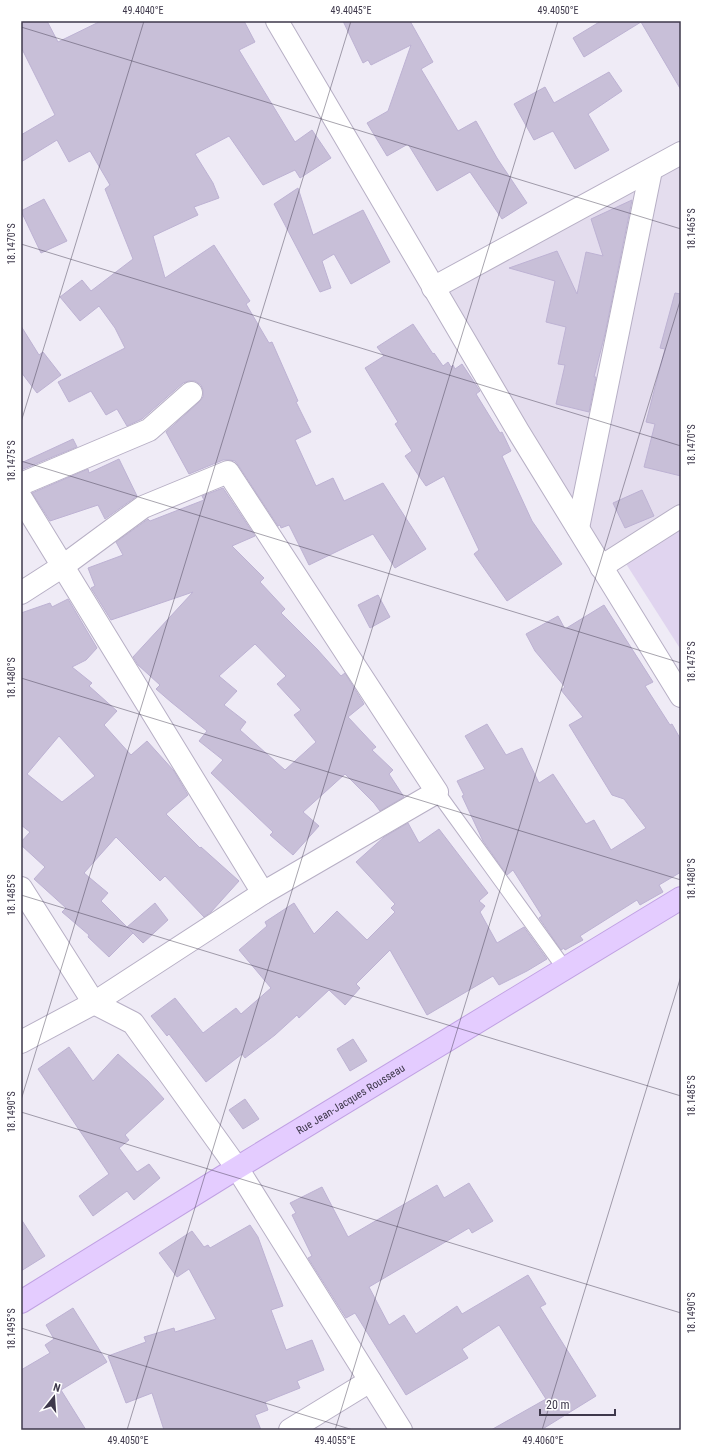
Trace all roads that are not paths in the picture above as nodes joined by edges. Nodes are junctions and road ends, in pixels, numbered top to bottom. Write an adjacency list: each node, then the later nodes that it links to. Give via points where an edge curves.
1 (277, 21): 4 (street)
2 (681, 153): 3 (street)
3 (650, 170): 4 (street); 9 (street)
4 (433, 288): 9 (street)
5 (191, 393): 6 (street, via 149,430)
6 (21, 484)
7 (21, 498): 10 (street)
8 (681, 516): 11 (street)
9 (578, 528): 11 (street)
10 (63, 566): 12 (street); 14 (street, via 143,507 228,472); 16 (street)
11 (601, 567): 13 (street)
12 (21, 593)
13 (681, 696)
14 (437, 792): 16 (street); 18 (lane)
15 (21, 888): 19 (street)
16 (263, 893): 19 (street)
17 (681, 898): 18 (street, Rue Jean-Jacques Rousseau)
18 (565, 969): 21 (street, Rue Jean-Jacques Rousseau)
19 (94, 1003): 20 (street); 21 (street, via 133,1023)
20 (21, 1042)
21 (237, 1168): 22 (street, Rue Jean-Jacques Rousseau); 23 (street)
22 (21, 1302)
23 (370, 1381): 24 (street); 25 (street)
24 (290, 1430)
25 (401, 1430)

